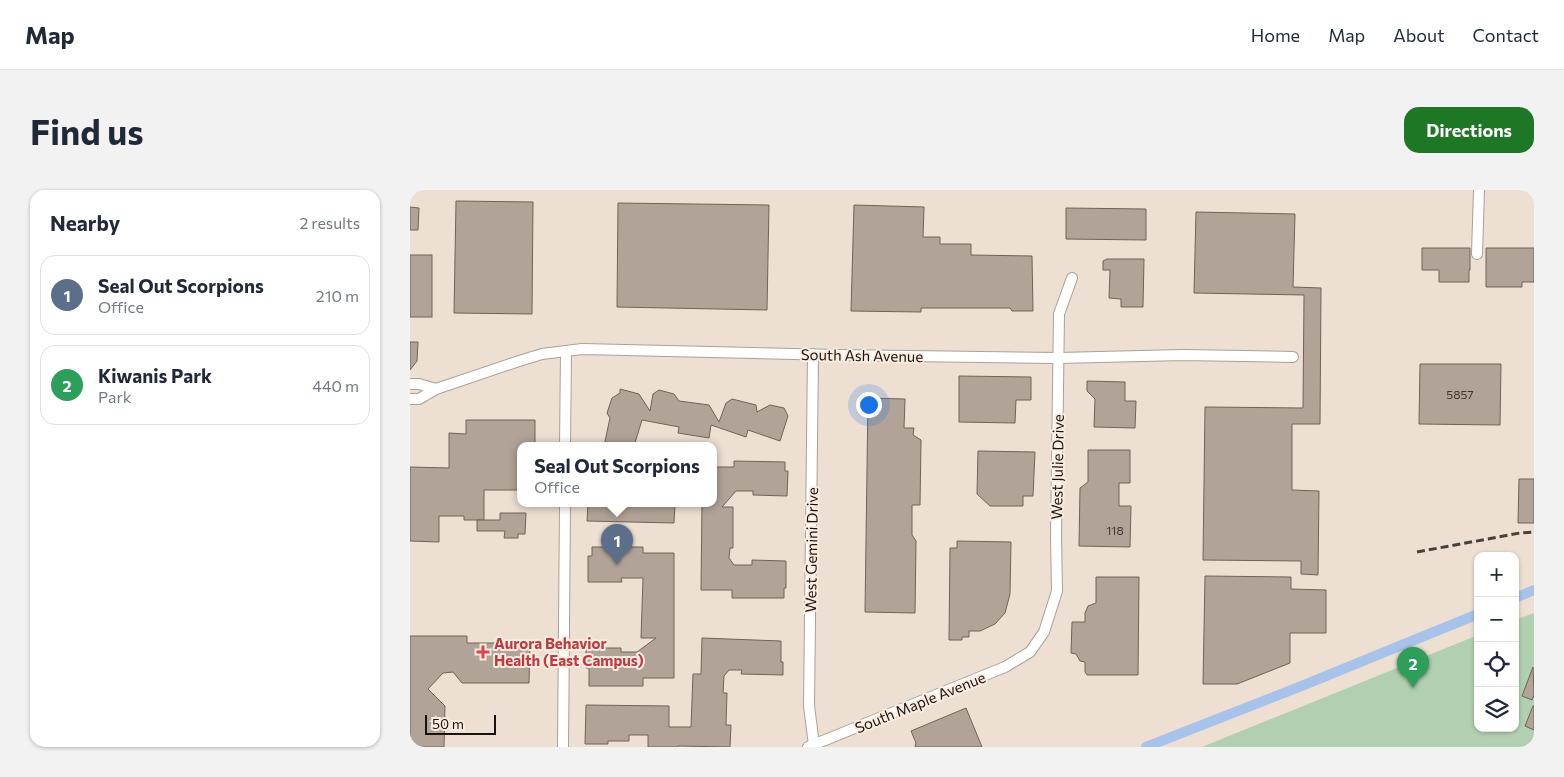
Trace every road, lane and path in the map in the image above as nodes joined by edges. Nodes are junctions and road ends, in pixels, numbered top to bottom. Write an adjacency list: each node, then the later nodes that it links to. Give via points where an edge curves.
1 (1479, 190): 2 (street)
2 (1477, 254)
3 (1072, 278): 7 (street, West Julie Drive, via 1059,314)
4 (566, 352): 5 (street, South Ash Avenue, via 582,349); 9 (street, South Ash Avenue, via 519,360); 11 (street)
5 (813, 354): 7 (street, South Ash Avenue); 14 (street, West Gemini Drive)
6 (1293, 357): 7 (street, South Ash Avenue)
7 (1058, 358): 13 (street, West Julie Drive, via 1057,591 1044,632)
8 (410, 384): 9 (street)
9 (436, 389): 10 (street, South Ash Avenue, via 419,400)
10 (410, 399)
11 (565, 442)
12 (565, 507): 15 (street)
13 (1030, 652): 14 (street, South Maple Avenue, via 1005,667)
14 (811, 746)
15 (562, 747)

